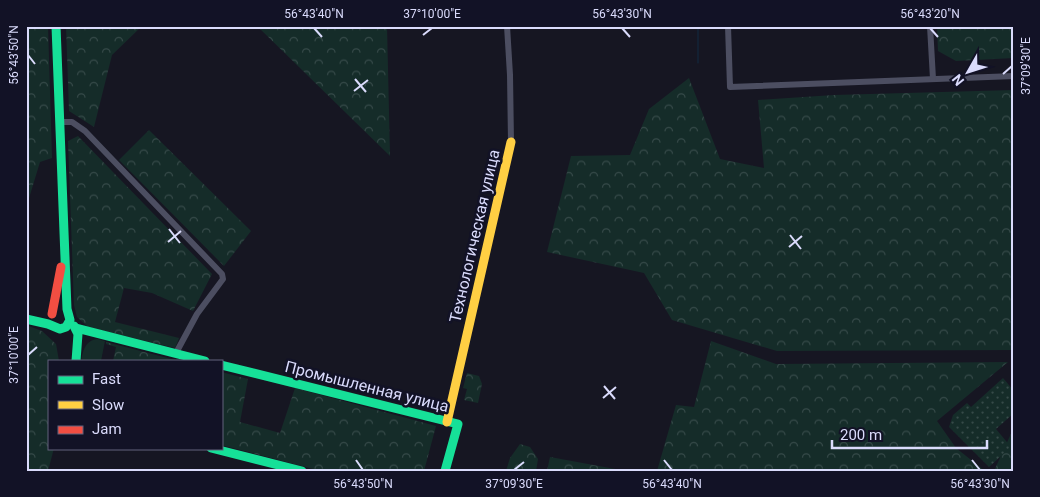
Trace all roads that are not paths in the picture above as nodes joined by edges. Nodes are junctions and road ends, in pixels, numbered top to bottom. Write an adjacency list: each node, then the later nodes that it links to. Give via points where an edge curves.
1 (56, 26): 7 (street)
2 (507, 26): 8 (street, Технологическая улица)
3 (728, 26): 6 (street, via 730,87)
4 (930, 26): 6 (street)
5 (1014, 76): 6 (street)
6 (932, 79)
7 (60, 122): 9 (street); 17 (street, via 72,122 85,131 222,274 223,279 198,312)
8 (511, 142): 21 (street, Технологическая улица)
9 (65, 249): 10 (street); 11 (street)
10 (52, 315): 11 (street, via 62,310); 12 (street); 13 (street)
11 (69, 317): 14 (street); 15 (street, via 69,324)
12 (30, 320): 13 (street)
13 (53, 326): 15 (street)
14 (76, 328): 16 (street); 17 (street)
15 (63, 329): 16 (street, via 75,336)
16 (78, 348): 18 (street)
17 (176, 353): 19 (street)
18 (76, 360)
19 (201, 360)
20 (222, 365): 21 (street, Промышленная улица)
21 (447, 422): 24 (street, Промышленная улица, via 458,424)
22 (219, 450): 23 (street)
23 (302, 471)
24 (445, 471)

